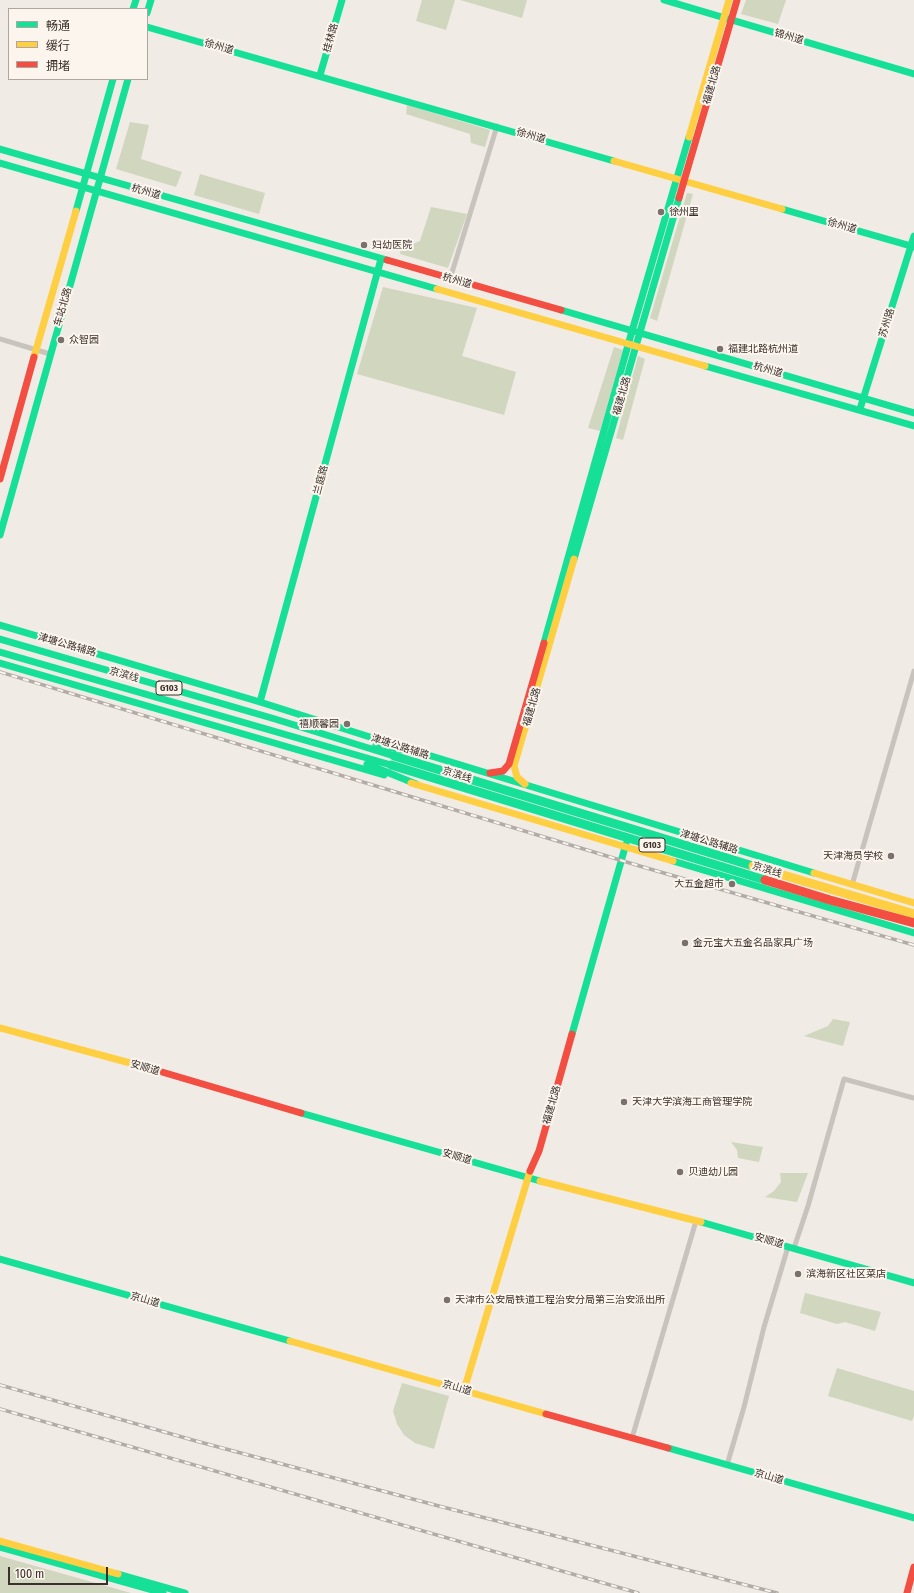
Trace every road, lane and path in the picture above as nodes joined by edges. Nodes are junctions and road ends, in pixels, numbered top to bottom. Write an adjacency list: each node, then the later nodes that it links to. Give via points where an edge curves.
1 (151, 0): 6 (main road)
2 (342, 0): 10 (main road, 桂林路)
3 (664, 0): 7 (main road, 锦州道)
4 (729, 0): 7 (main road, 福建北路)
5 (737, 0): 7 (main road, 福建北路)
6 (148, 10)
7 (728, 19): 9 (main road, 锦州道); 18 (main road, 福建北路)
8 (148, 27): 10 (main road, 徐州道)
9 (914, 74)
10 (320, 75): 13 (main road, 徐州道)
11 (113, 80): 16 (main road, 车站北路)
12 (128, 80): 17 (main road, 车站北路)
13 (497, 126): 18 (main road, 徐州道); 25 (street)
14 (0, 149): 16 (main road, 杭州道)
15 (0, 163): 19 (main road, 杭州道)
16 (86, 174): 17 (main road, 杭州道); 19 (main road, 车站北路)
17 (99, 179): 20 (main road, 车站北路); 23 (main road, 杭州道)
18 (681, 179): 22 (main road, 徐州道); 26 (main road, 福建北路)
19 (82, 187): 20 (main road, 杭州道); 29 (main road, 车站北路)
20 (95, 192): 24 (main road, 杭州道); 30 (main road, 车站北路)
21 (914, 236): 22 (main road, 苏州路)
22 (912, 247): 31 (main road, 苏州路)
23 (381, 259): 24 (main road, 兰庭路); 25 (main road, 杭州道)
24 (377, 272): 28 (main road, 杭州道); 42 (main road, 兰庭路)
25 (450, 279): 26 (main road, 杭州道)
26 (636, 332): 28 (main road, 福建北路); 31 (main road, 杭州道)
27 (0, 339): 29 (street)
28 (632, 344): 32 (main road, 杭州道); 46 (main road, 福建北路, via 509,764 498,773); 48 (main road, 福建北路, via 514,766 517,777)
29 (37, 350): 30 (street); 35 (main road, 车站北路)
30 (50, 354): 36 (main road, 车站北路)
31 (864, 398): 32 (main road, 苏州路); 33 (main road, 杭州道)
32 (860, 409): 34 (main road, 杭州道)
33 (914, 413)
34 (914, 426)
35 (0, 479)
36 (0, 535)
37 (0, 625): 42 (main road, 津塘公路辅路)
38 (0, 639): 43 (main road, 京滨线 / G103)
39 (0, 652): 44 (main road, 京滨线 / G103)
40 (0, 663): 47 (main road, G103)
41 (914, 671): 51 (street)
42 (260, 702): 45 (main road, 津塘公路辅路)
43 (337, 738): 45 (main road); 53 (main road, 京滨线 / G103, bridge)
44 (334, 750): 47 (main road, G103); 54 (main road, 京滨线 / G103, bridge, via 391,765)
45 (419, 753): 46 (main road, 津塘公路辅路)
46 (484, 773): 48 (main road, 津塘公路辅路)
47 (416, 784): 50 (main road, G103)
48 (530, 787): 49 (main road, 津塘公路辅路)
49 (633, 818): 50 (main road, 福建北路); 51 (main road, 津塘公路辅路)
50 (625, 847): 55 (main road, G103); 58 (main road, 福建北路, via 539,1151)
51 (852, 885): 52 (main road, 津塘公路辅路)
52 (914, 903)
53 (914, 914)
54 (914, 924)
55 (914, 934)
56 (0, 1028): 58 (main road, 安顺道, via 127,1062)
57 (914, 1098): 60 (street, via 844,1079 808,1206)
58 (527, 1178): 59 (main road, 安顺道); 63 (main road, 福建北路)
59 (696, 1220): 60 (main road, 安顺道); 64 (street)
60 (791, 1248): 62 (main road, 安顺道); 65 (street, via 764,1327)
61 (0, 1259): 63 (main road, 京山道)
62 (914, 1283)
63 (464, 1390): 64 (main road, 京山道)
64 (632, 1438): 65 (main road, 京山道)
65 (727, 1465): 66 (main road, 京山道)
66 (914, 1518)
67 (0, 1541): 71 (main road)
68 (0, 1547): 70 (main road)
69 (914, 1567): 72 (main road)
70 (163, 1593)
71 (185, 1593)
72 (907, 1593)

